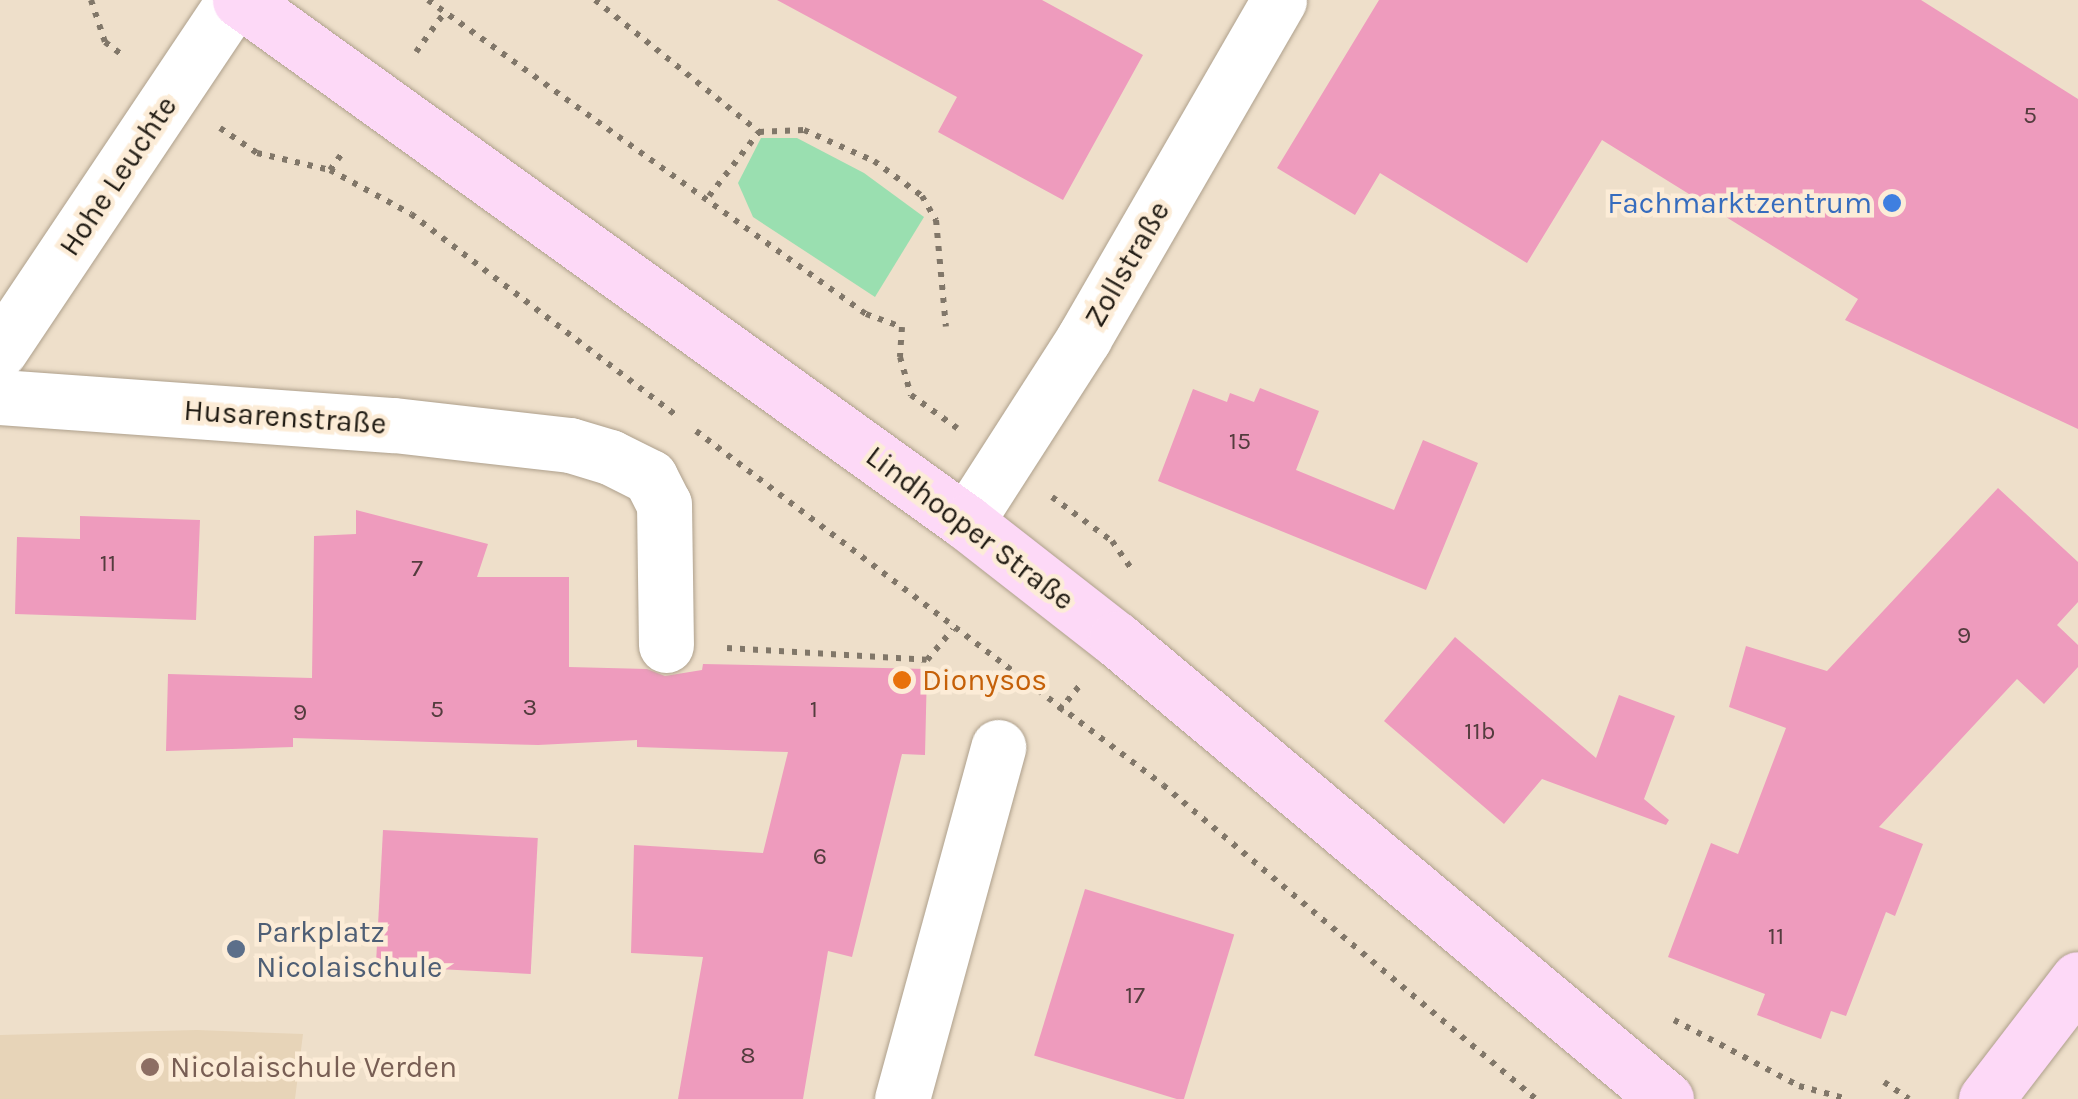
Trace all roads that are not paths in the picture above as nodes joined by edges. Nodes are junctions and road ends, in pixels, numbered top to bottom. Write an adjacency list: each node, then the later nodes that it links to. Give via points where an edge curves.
1 (237, 0): 3 (street, Hohe Leuchte); 5 (main road, Lindhooper Straße)
2 (1279, 0): 5 (street, Zollstraße, via 1084,338)
3 (0, 350)
4 (0, 398): 6 (street, Husarenstraße, via 570,444 650,477 664,504)
5 (966, 522): 10 (main road, Lindhooper Straße, via 1116,639)
6 (666, 645)
7 (998, 747): 9 (street)
8 (2078, 979): 11 (main road)
9 (902, 1099)
10 (1666, 1099)
11 (1986, 1099)

